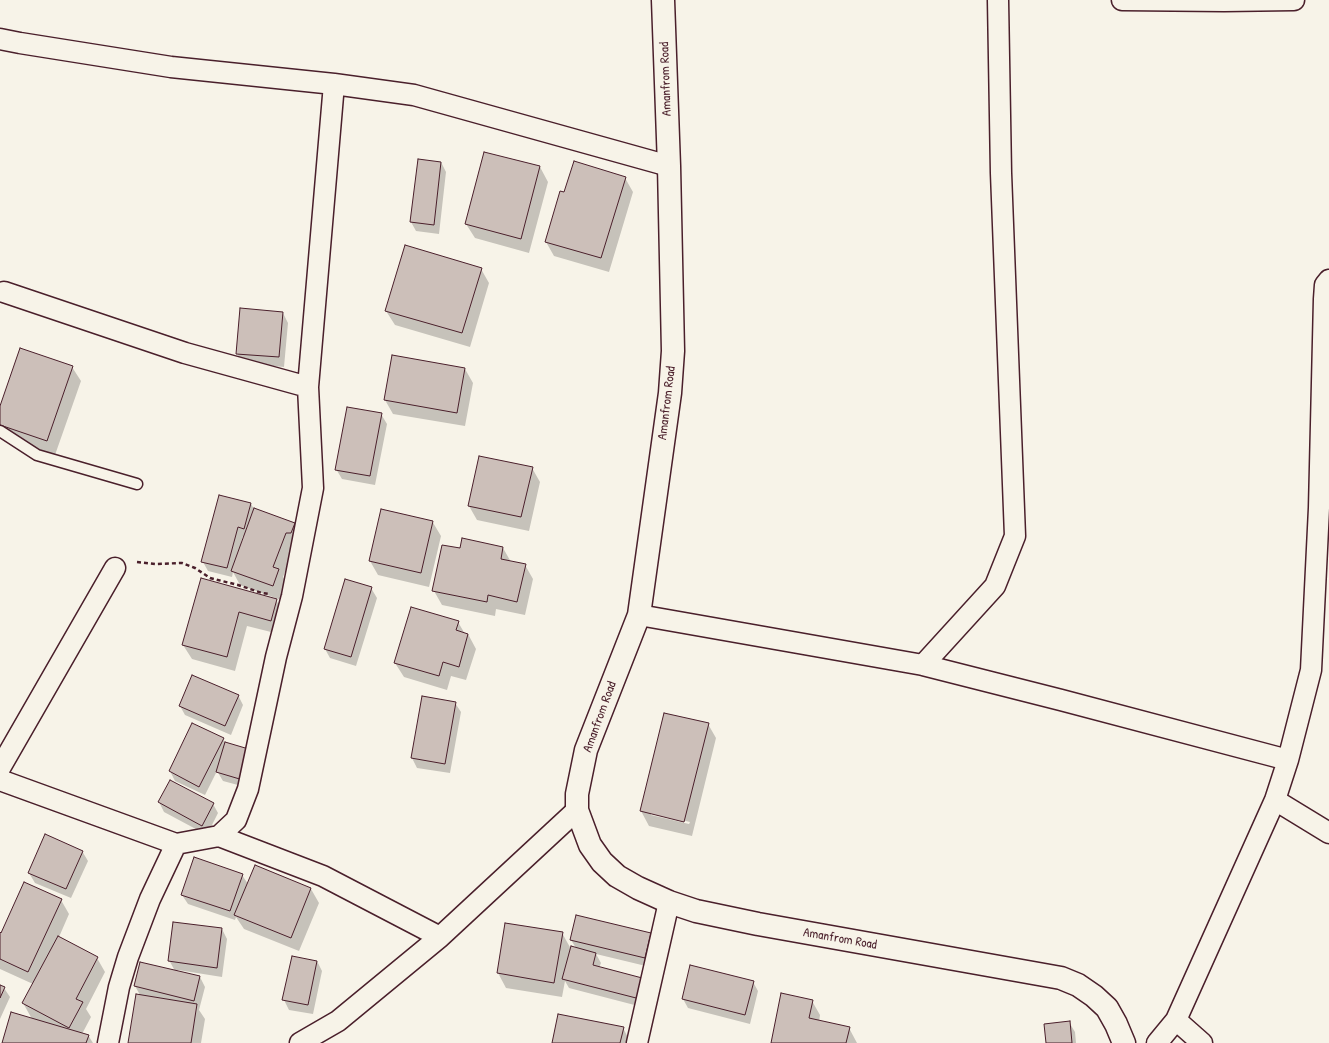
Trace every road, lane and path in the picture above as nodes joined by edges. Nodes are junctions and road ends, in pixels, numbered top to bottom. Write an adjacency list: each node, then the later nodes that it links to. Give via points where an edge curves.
1 (663, 0): 7 (street, Amanfrom Road)
2 (998, 0): 17 (street, via 1001,173 1015,536 995,586)
3 (1122, 0): 4 (street)
4 (1294, 0)
5 (0, 39): 6 (street, via 171,66)
6 (334, 84): 7 (street, via 414,95); 10 (street)
7 (669, 166): 16 (street, Amanfrom Road, via 673,351 670,394)
8 (1329, 280): 13 (street, via 1325,286 1324,299)
9 (4, 292): 10 (street, via 185,353)
10 (308, 387): 15 (street, via 313,488)
11 (0, 431): 12 (lane, via 37,455)
12 (136, 484)
13 (1324, 509): 18 (street, via 1311,670)
14 (115, 568): 15 (path, via 126,562 182,563 210,578 262,593); 19 (street)
15 (292, 596): 24 (street, via 276,657 248,789 236,820)
16 (639, 615): 17 (street); 22 (street, Amanfrom Road, via 586,750 577,794)
17 (922, 665): 18 (street)
18 (1288, 760): 21 (street)
19 (0, 768)
20 (0, 780): 25 (street)
21 (1275, 800): 23 (street); 28 (street)
22 (577, 810): 26 (street, Amanfrom Road, via 590,845 602,862 617,876); 27 (street)
23 (1329, 833)
24 (219, 836): 25 (street); 27 (street, via 323,876)
25 (176, 844): 29 (street, via 150,899 128,957)
26 (669, 902): 31 (street); 32 (street, Amanfrom Road, via 696,911 758,924 1061,978 1078,985 1103,1004)
27 (440, 937): 30 (street, via 338,1021)
28 (1176, 1020): 33 (street); 34 (street)
29 (108, 1043)
30 (300, 1043)
31 (637, 1043)
32 (1124, 1043)
33 (1157, 1043)
34 (1202, 1043)

